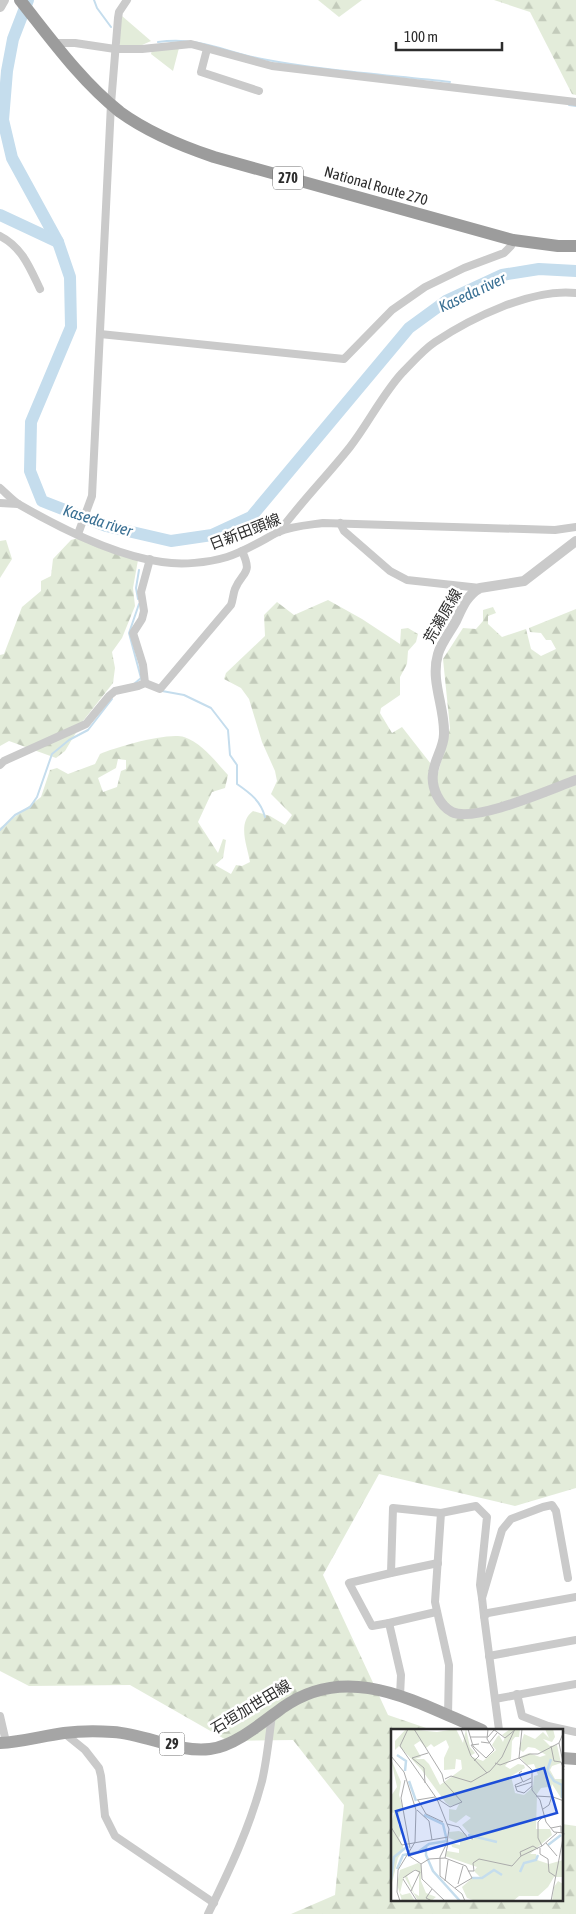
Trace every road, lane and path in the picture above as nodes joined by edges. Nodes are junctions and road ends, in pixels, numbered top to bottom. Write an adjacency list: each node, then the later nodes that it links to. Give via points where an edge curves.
1 (4, 0): 4 (street)
2 (20, 0): 5 (highway, National Route 270 / 270)
3 (127, 0): 6 (street, via 118,18)
4 (0, 7)
5 (54, 43): 6 (street); 10 (highway, National Route 270 / 270)
6 (115, 48): 7 (street, via 142,49 186,44); 10 (street)
7 (207, 49): 8 (street, via 202,72); 9 (street, via 280,67)
8 (259, 91)
9 (576, 102)
10 (111, 104): 12 (highway, National Route 270 / 270, via 145,128 197,152); 16 (street)
11 (0, 236): 14 (street, via 18,248)
12 (513, 240): 13 (highway, National Route 270 / 270); 16 (street, via 504,253 424,287 392,310 344,360)
13 (576, 246)
14 (40, 289)
15 (576, 293): 23 (street, via 555,292 525,299 489,313 434,343 401,375 349,448)
16 (100, 334): 22 (street, via 92,498)
17 (0, 488): 19 (street, 日新田頭線)
18 (0, 503): 19 (street)
19 (20, 505): 22 (street, 日新田頭線)
20 (340, 523): 21 (street, 日新田頭線, via 555,530); 23 (street, 日新田頭線, via 305,525); 27 (street, via 344,531 390,571 407,580)
21 (576, 527)
22 (78, 532): 26 (street, 日新田頭線)
23 (279, 532): 25 (street, 日新田頭線)
24 (576, 541): 27 (street, 荒瀬原線, via 524,581)
25 (242, 551): 26 (street, 日新田頭線, via 191,562); 28 (street, via 248,562 247,569 234,591 231,605 160,688)
26 (150, 560): 28 (street, via 141,592 144,611 133,633)
27 (480, 588): 30 (street, 荒瀬原線, via 463,604 438,654 435,677 444,734 432,774 439,801 462,815 512,804)
28 (145, 683): 29 (street, via 115,692 86,724)
29 (0, 765)
30 (576, 780)
31 (442, 1513): 32 (street); 33 (street, via 393,1508); 36 (street, via 476,1506 487,1517 480,1585)
32 (438, 1563): 33 (street); 37 (street)
33 (390, 1573): 39 (street, via 349,1583 372,1626)
34 (568, 1578): 36 (street, via 556,1511 552,1505 543,1507 511,1520 502,1530)
35 (576, 1597): 38 (street)
36 (482, 1598): 38 (street)
37 (436, 1612): 39 (street); 48 (street, via 449,1665)
38 (484, 1616): 41 (street)
39 (389, 1623): 44 (street, via 401,1675)
40 (576, 1640): 41 (street)
41 (489, 1656): 45 (street)
42 (576, 1684): 43 (street)
43 (517, 1694): 45 (street); 51 (street, via 522,1716)
44 (400, 1696): 47 (main road, 石垣加世田線 / 29, via 367,1687 333,1686 307,1693); 48 (main road, 石垣加世田線 / 29)
45 (495, 1699): 50 (street)
46 (0, 1716): 53 (street)
47 (272, 1716): 52 (main road, 石垣加世田線 / 29, via 225,1745 211,1749 188,1748 116,1732); 54 (street, via 259,1791 247,1828)
48 (448, 1716): 49 (main road, 石垣加世田線 / 29)
49 (480, 1729)
50 (499, 1729)
51 (562, 1729)
52 (64, 1733): 53 (main road, 石垣加世田線 / 29); 54 (street, via 86,1750 98,1768 105,1816 115,1836)
53 (3, 1742)
54 (214, 1903): 55 (street)
55 (208, 1914)

